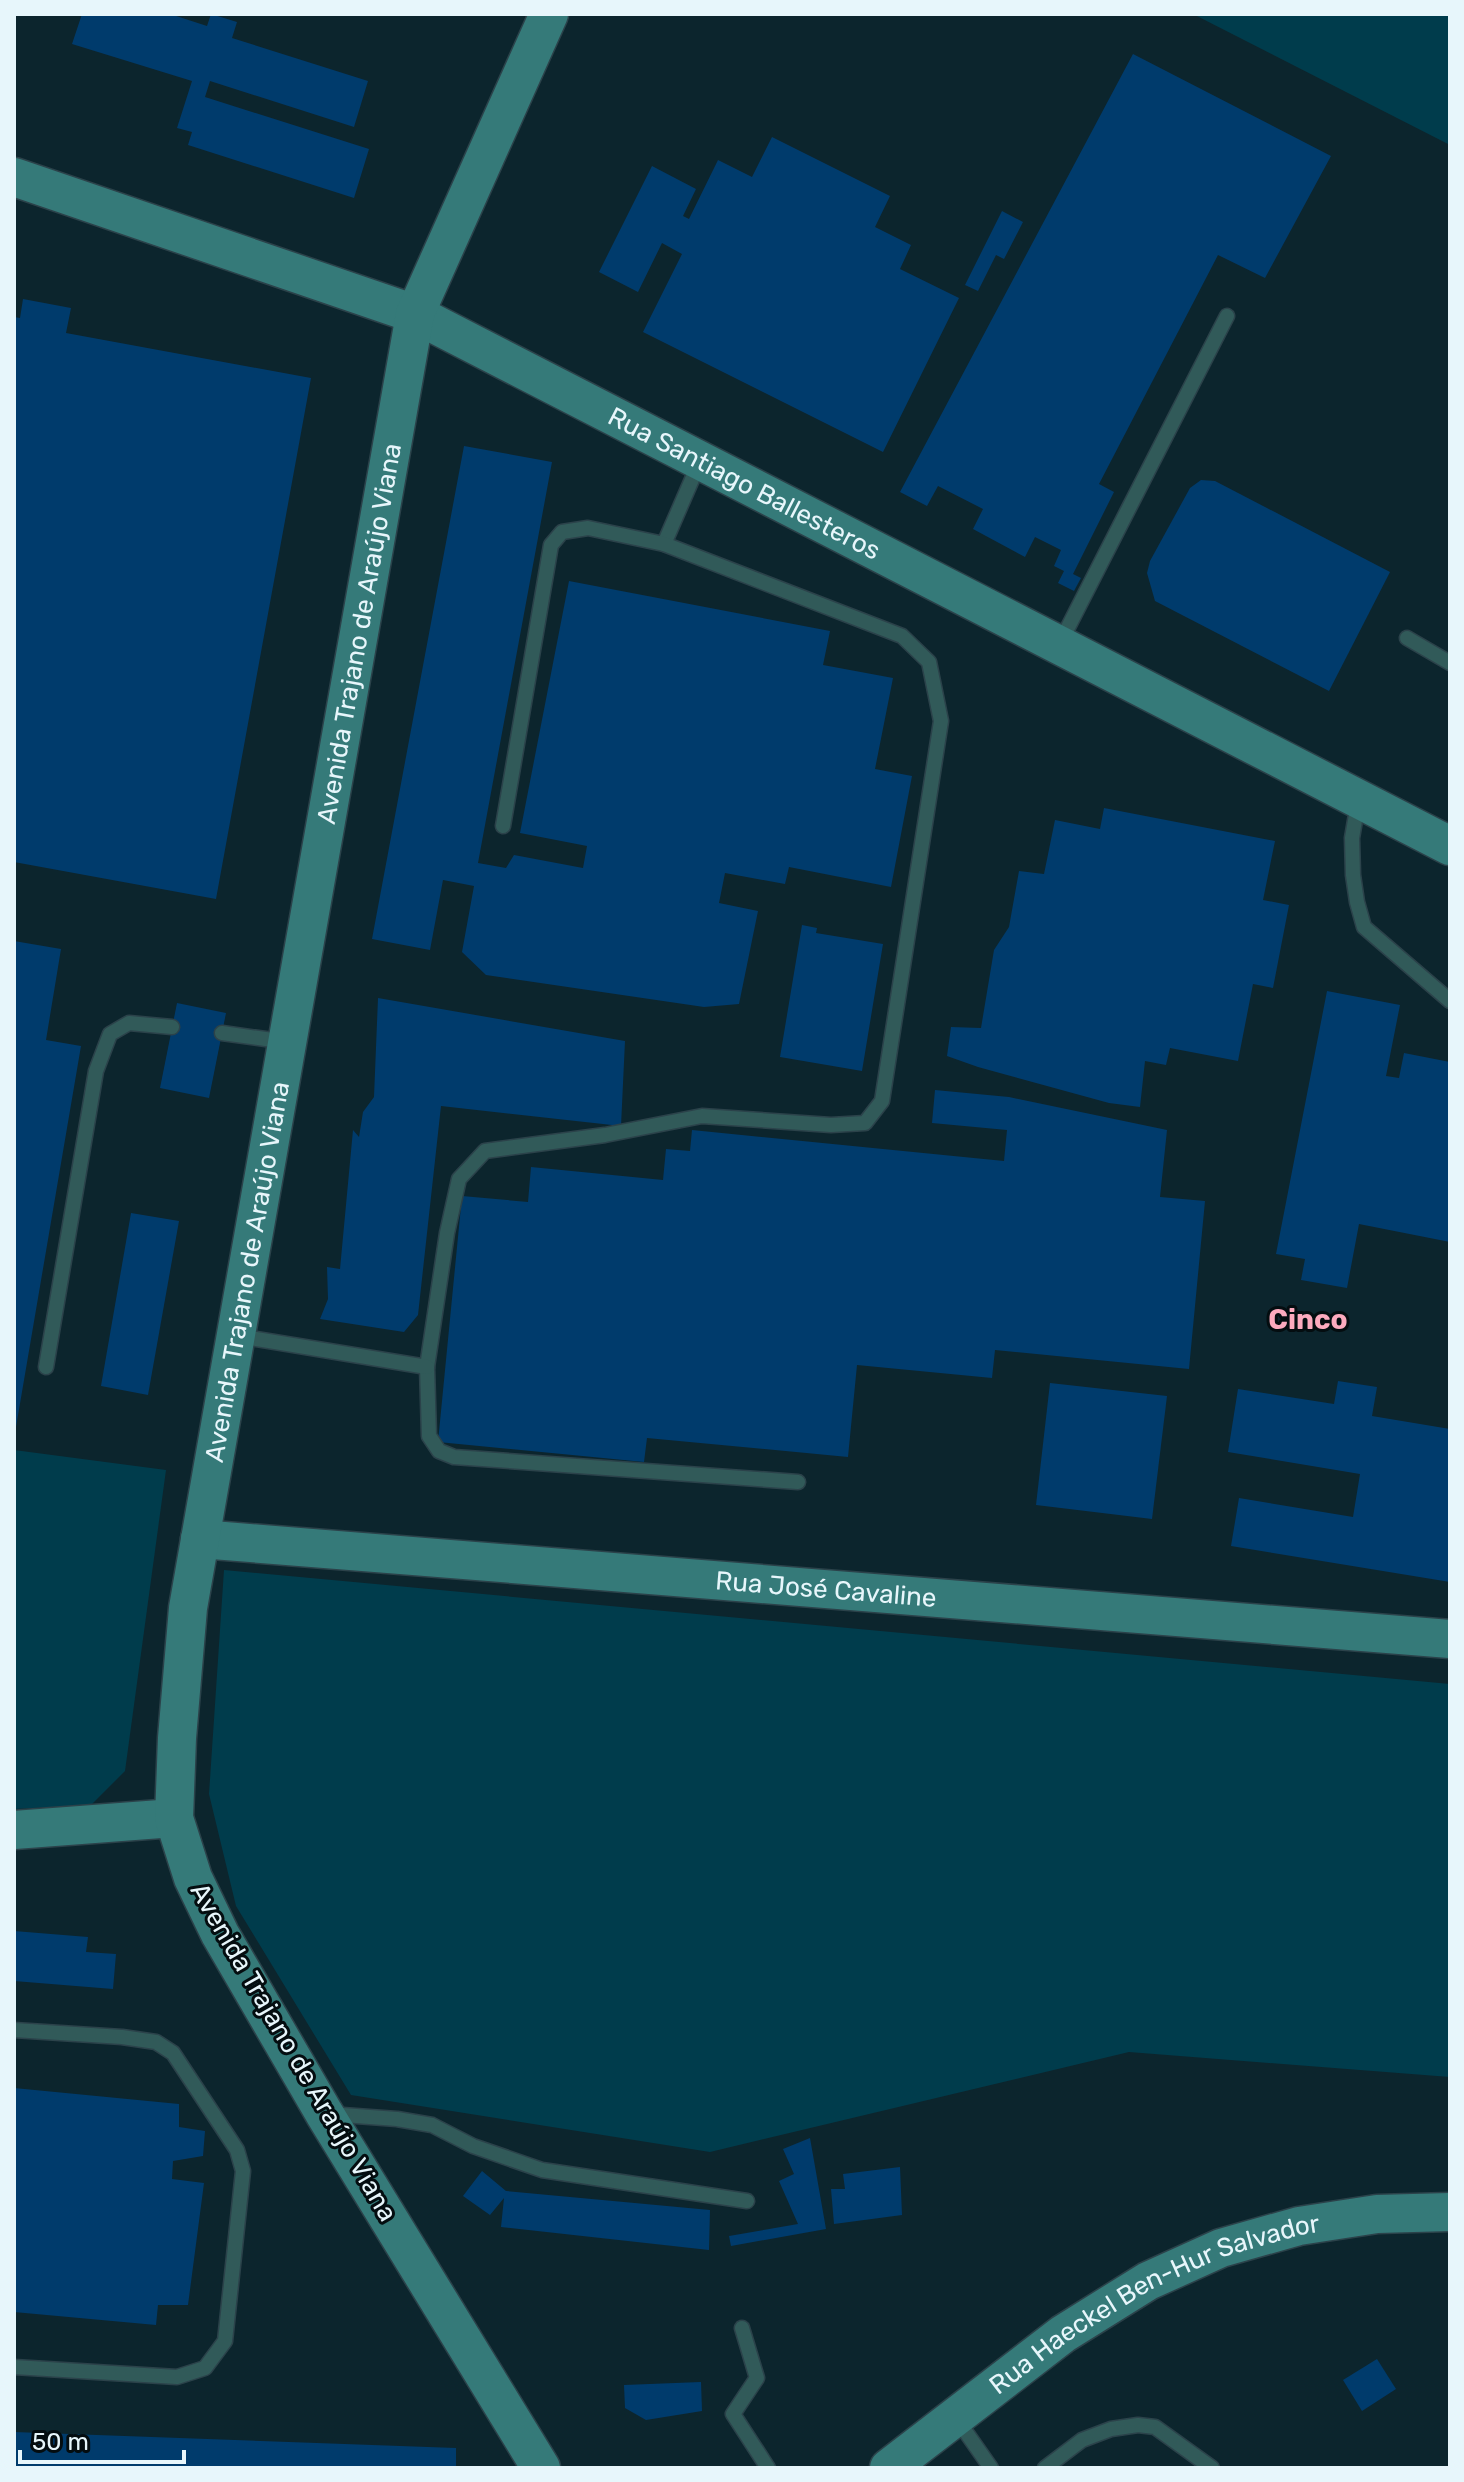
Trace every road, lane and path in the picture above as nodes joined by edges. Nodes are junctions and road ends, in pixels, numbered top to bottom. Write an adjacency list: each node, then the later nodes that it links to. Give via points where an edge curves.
1 (549, 14): 3 (street, Avenida Trajano de Araújo Viana)
2 (14, 177): 3 (street, Rua Santiago Ballesteros)
3 (415, 314): 5 (street, Rua Santiago Ballesteros); 16 (street, Avenida Trajano de Araújo Viana)
4 (1227, 316): 8 (lane)
5 (700, 461): 6 (lane); 8 (street, Rua Santiago Ballesteros)
6 (664, 544): 11 (lane, via 588,528 562,532 551,545); 19 (lane, via 902,636 929,662 941,721 882,1101 865,1123 702,1116 485,1151 459,1179)
7 (1407, 638): 9 (lane)
8 (1059, 645): 10 (street, Rua Santiago Ballesteros)
9 (1450, 663)
10 (1358, 799): 12 (street, Rua Santiago Ballesteros); 13 (lane, via 1353,875 1364,927)
11 (503, 826)
12 (1450, 846)
13 (1450, 1001)
14 (172, 1027): 18 (lane, via 129,1023 120,1028 110,1034 96,1071)
15 (222, 1033): 16 (lane)
16 (287, 1042): 17 (street, Avenida Trajano de Araújo Viana)
17 (236, 1336): 19 (lane); 21 (street, Avenida Trajano de Araújo Viana)
18 (46, 1367)
19 (427, 1367): 20 (lane, via 429,1436 439,1451 454,1457)
20 (798, 1482)
21 (200, 1539): 22 (street, Rua José Cavaline); 23 (street, Avenida Trajano de Araújo Viana, via 188,1608)
22 (1450, 1639)
23 (174, 1818): 24 (street); 26 (street, Avenida Trajano de Araújo Viana, via 193,1878 220,1934)
24 (14, 1830)
25 (14, 2030): 30 (lane, via 156,2042 173,2053 237,2150 243,2171 225,2341 205,2368 177,2377)
26 (324, 2113): 27 (lane, via 432,2125 542,2170); 32 (street, Avenida Trajano de Araújo Viana)
27 (747, 2201)
28 (1450, 2212): 31 (street, Rua Haeckel Ben-Hur Salvador, via 1377,2214 1299,2226 1221,2248 1148,2281 1063,2334)
29 (742, 2328): 33 (lane, via 757,2378 733,2414)
30 (14, 2367)
31 (955, 2418): 34 (street, Rua Haeckel Ben-Hur Salvador); 35 (lane)
32 (541, 2468)
33 (768, 2468)
34 (889, 2468)
35 (991, 2468)
36 (1045, 2468): 37 (lane, via 1082,2440 1138,2425 1155,2427)
37 (1212, 2468)

